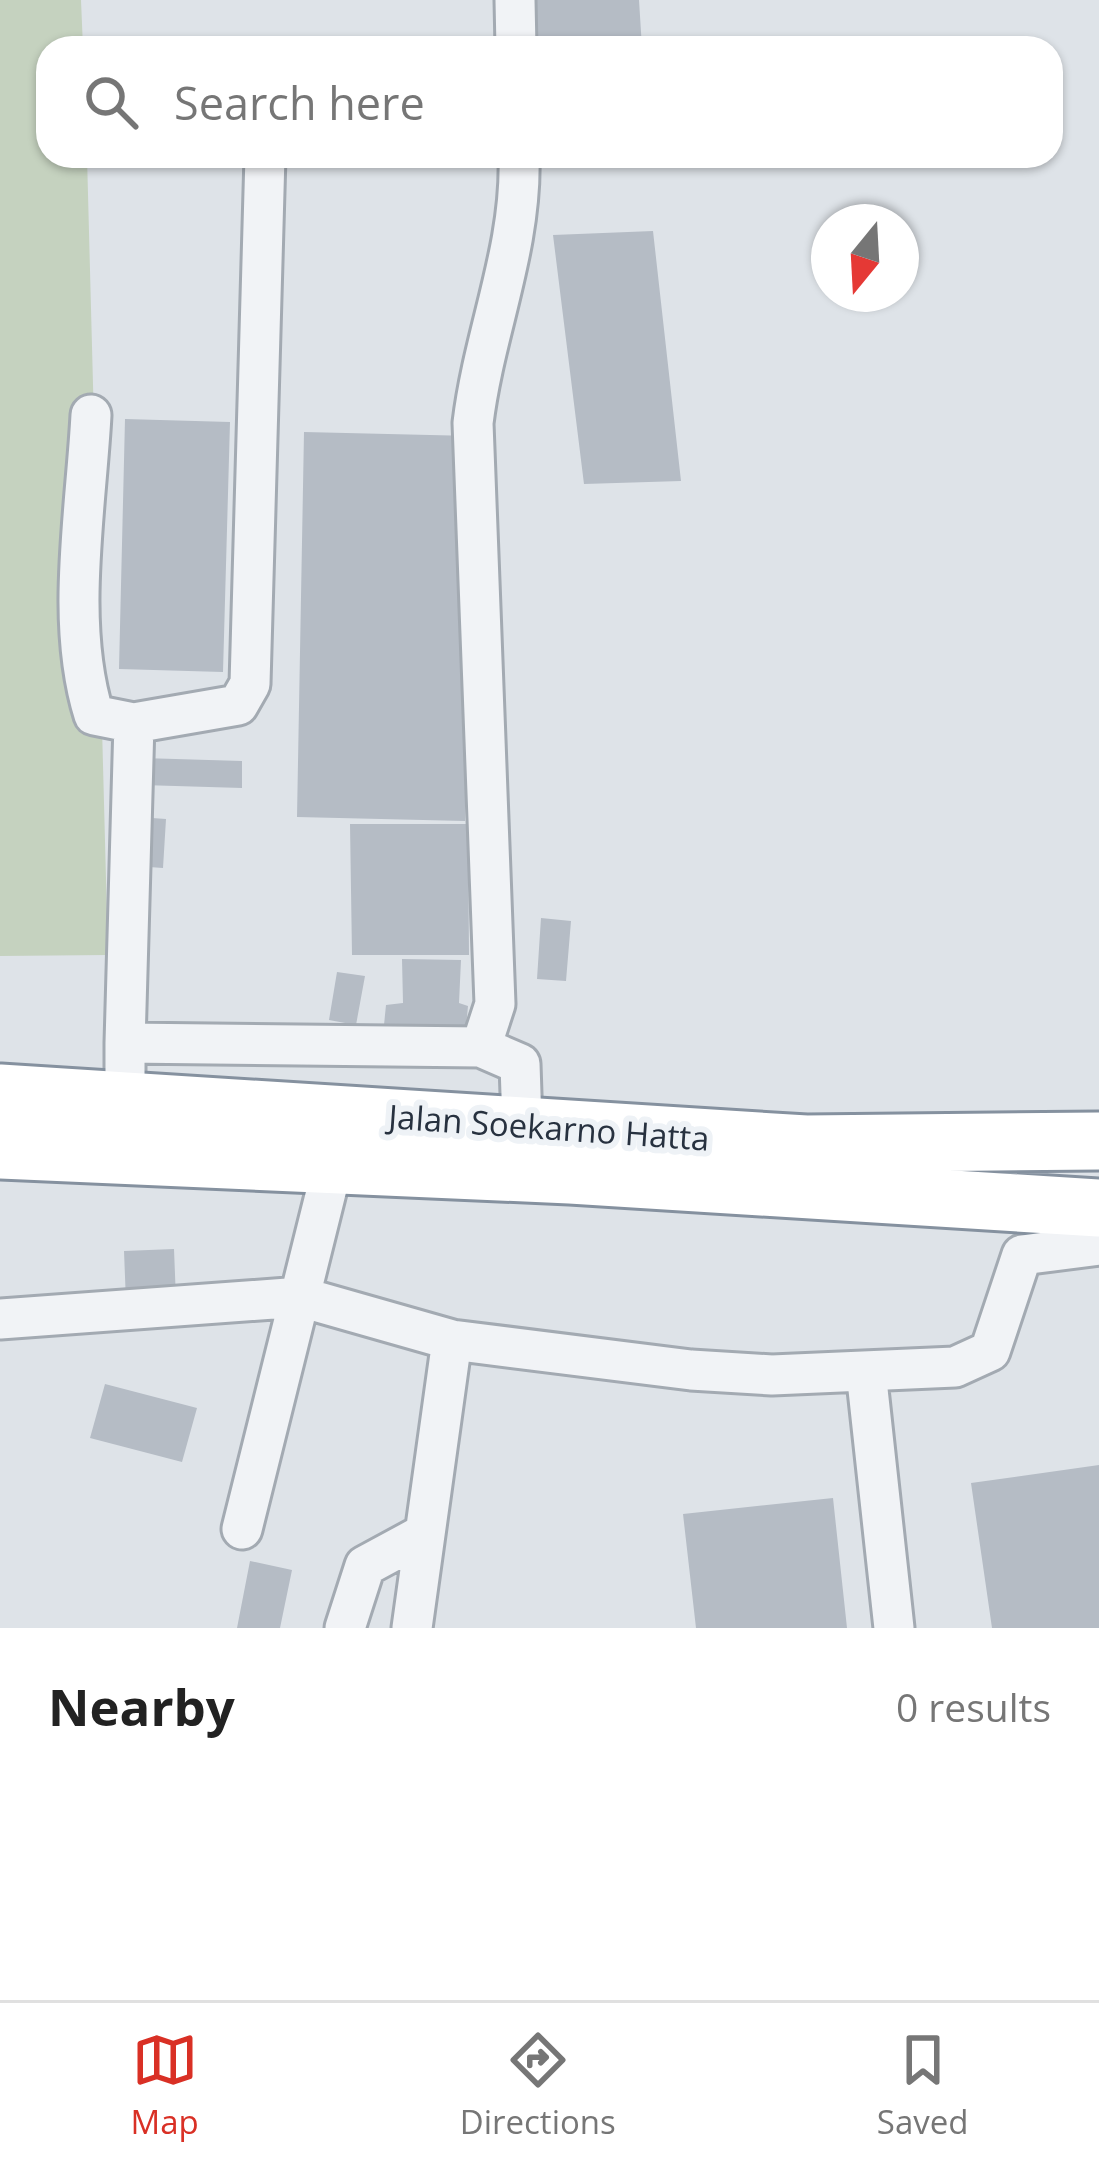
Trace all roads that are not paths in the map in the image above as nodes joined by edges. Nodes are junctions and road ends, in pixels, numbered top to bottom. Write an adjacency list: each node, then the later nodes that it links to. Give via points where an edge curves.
1 (514, 0): 2 (lane)
2 (516, 36)
3 (265, 168): 6 (lane, via 250,684 238,705)
4 (519, 168): 8 (lane, via 516,231 473,423 495,1004)
5 (91, 415): 6 (lane, via 85,684 96,718)
6 (134, 723): 7 (lane)
7 (125, 1043): 8 (lane); 10 (lane)
8 (481, 1047): 11 (lane, via 520,1064)
9 (0, 1094): 10 (highway, Jalan Soekarno Hatta)
10 (125, 1100): 11 (highway, Jalan Soekarno Hatta)
11 (522, 1124): 12 (highway, Jalan Soekarno Hatta, via 806,1144)
12 (1099, 1141)
13 (0, 1150): 14 (highway, Jalan Soekarno Hatta)
14 (333, 1164): 15 (highway, Jalan Soekarno Hatta); 17 (lane)
15 (1099, 1208)
16 (1099, 1245): 20 (lane, via 1022,1255 998,1338 977,1360)
17 (301, 1298): 18 (lane); 19 (lane); 21 (lane)
18 (0, 1319)
19 (452, 1340): 20 (lane, via 711,1371); 22 (lane)
20 (866, 1371): 25 (lane)
21 (242, 1529)
22 (424, 1534): 23 (lane, via 365,1566); 24 (lane)
23 (345, 1628)
24 (412, 1628)
25 (894, 1628)

